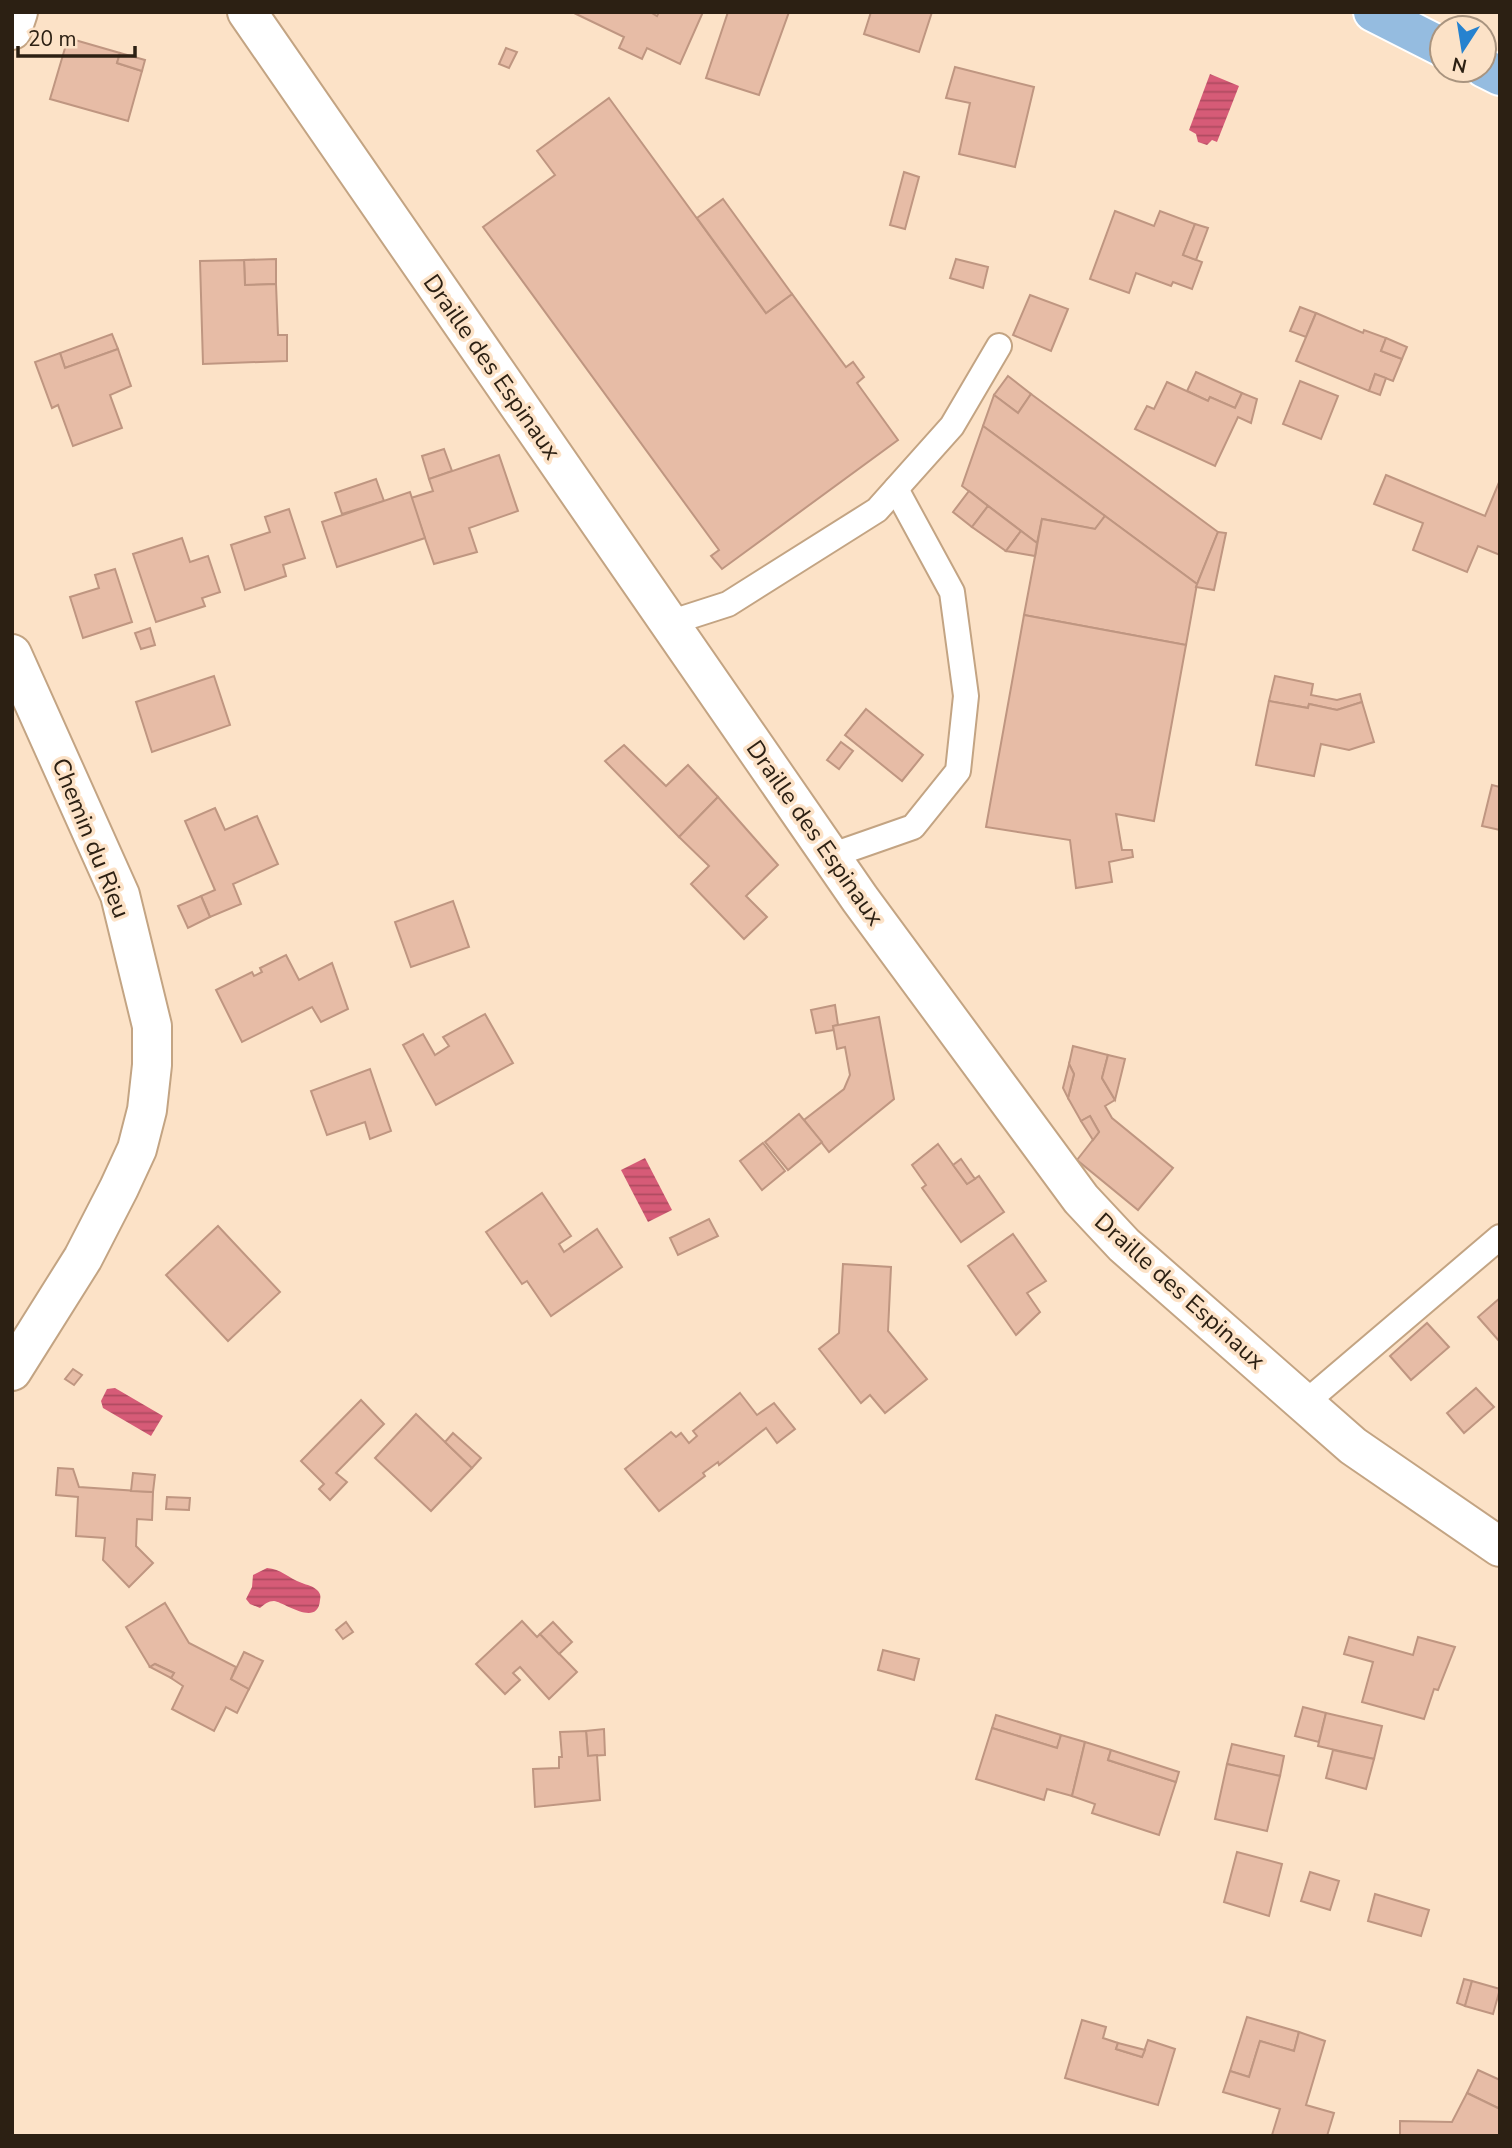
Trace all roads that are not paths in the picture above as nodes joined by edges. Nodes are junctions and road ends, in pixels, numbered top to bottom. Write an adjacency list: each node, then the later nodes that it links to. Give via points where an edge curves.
1 (18, 12): 4 (street)
2 (247, 12): 8 (street, Draille des Espinaux)
3 (1373, 12): 5 (main road)
4 (12, 30)
5 (1428, 40)
6 (999, 346): 7 (lane, via 952,426)
7 (895, 489): 8 (lane, via 877,510 728,604); 10 (lane, via 952,592 966,696 958,771 913,827)
8 (669, 623): 10 (street, Draille des Espinaux)
9 (12, 654): 12 (street, Chemin du Rieu, via 120,895 152,1027 152,1065 137,1149 83,1258)
10 (830, 856): 13 (street, Draille des Espinaux, via 1081,1199 1124,1245)
11 (1500, 1237): 13 (lane)
12 (12, 1371)
13 (1304, 1403): 14 (street, Draille des Espinaux, via 1353,1446)
14 (1500, 1546)

